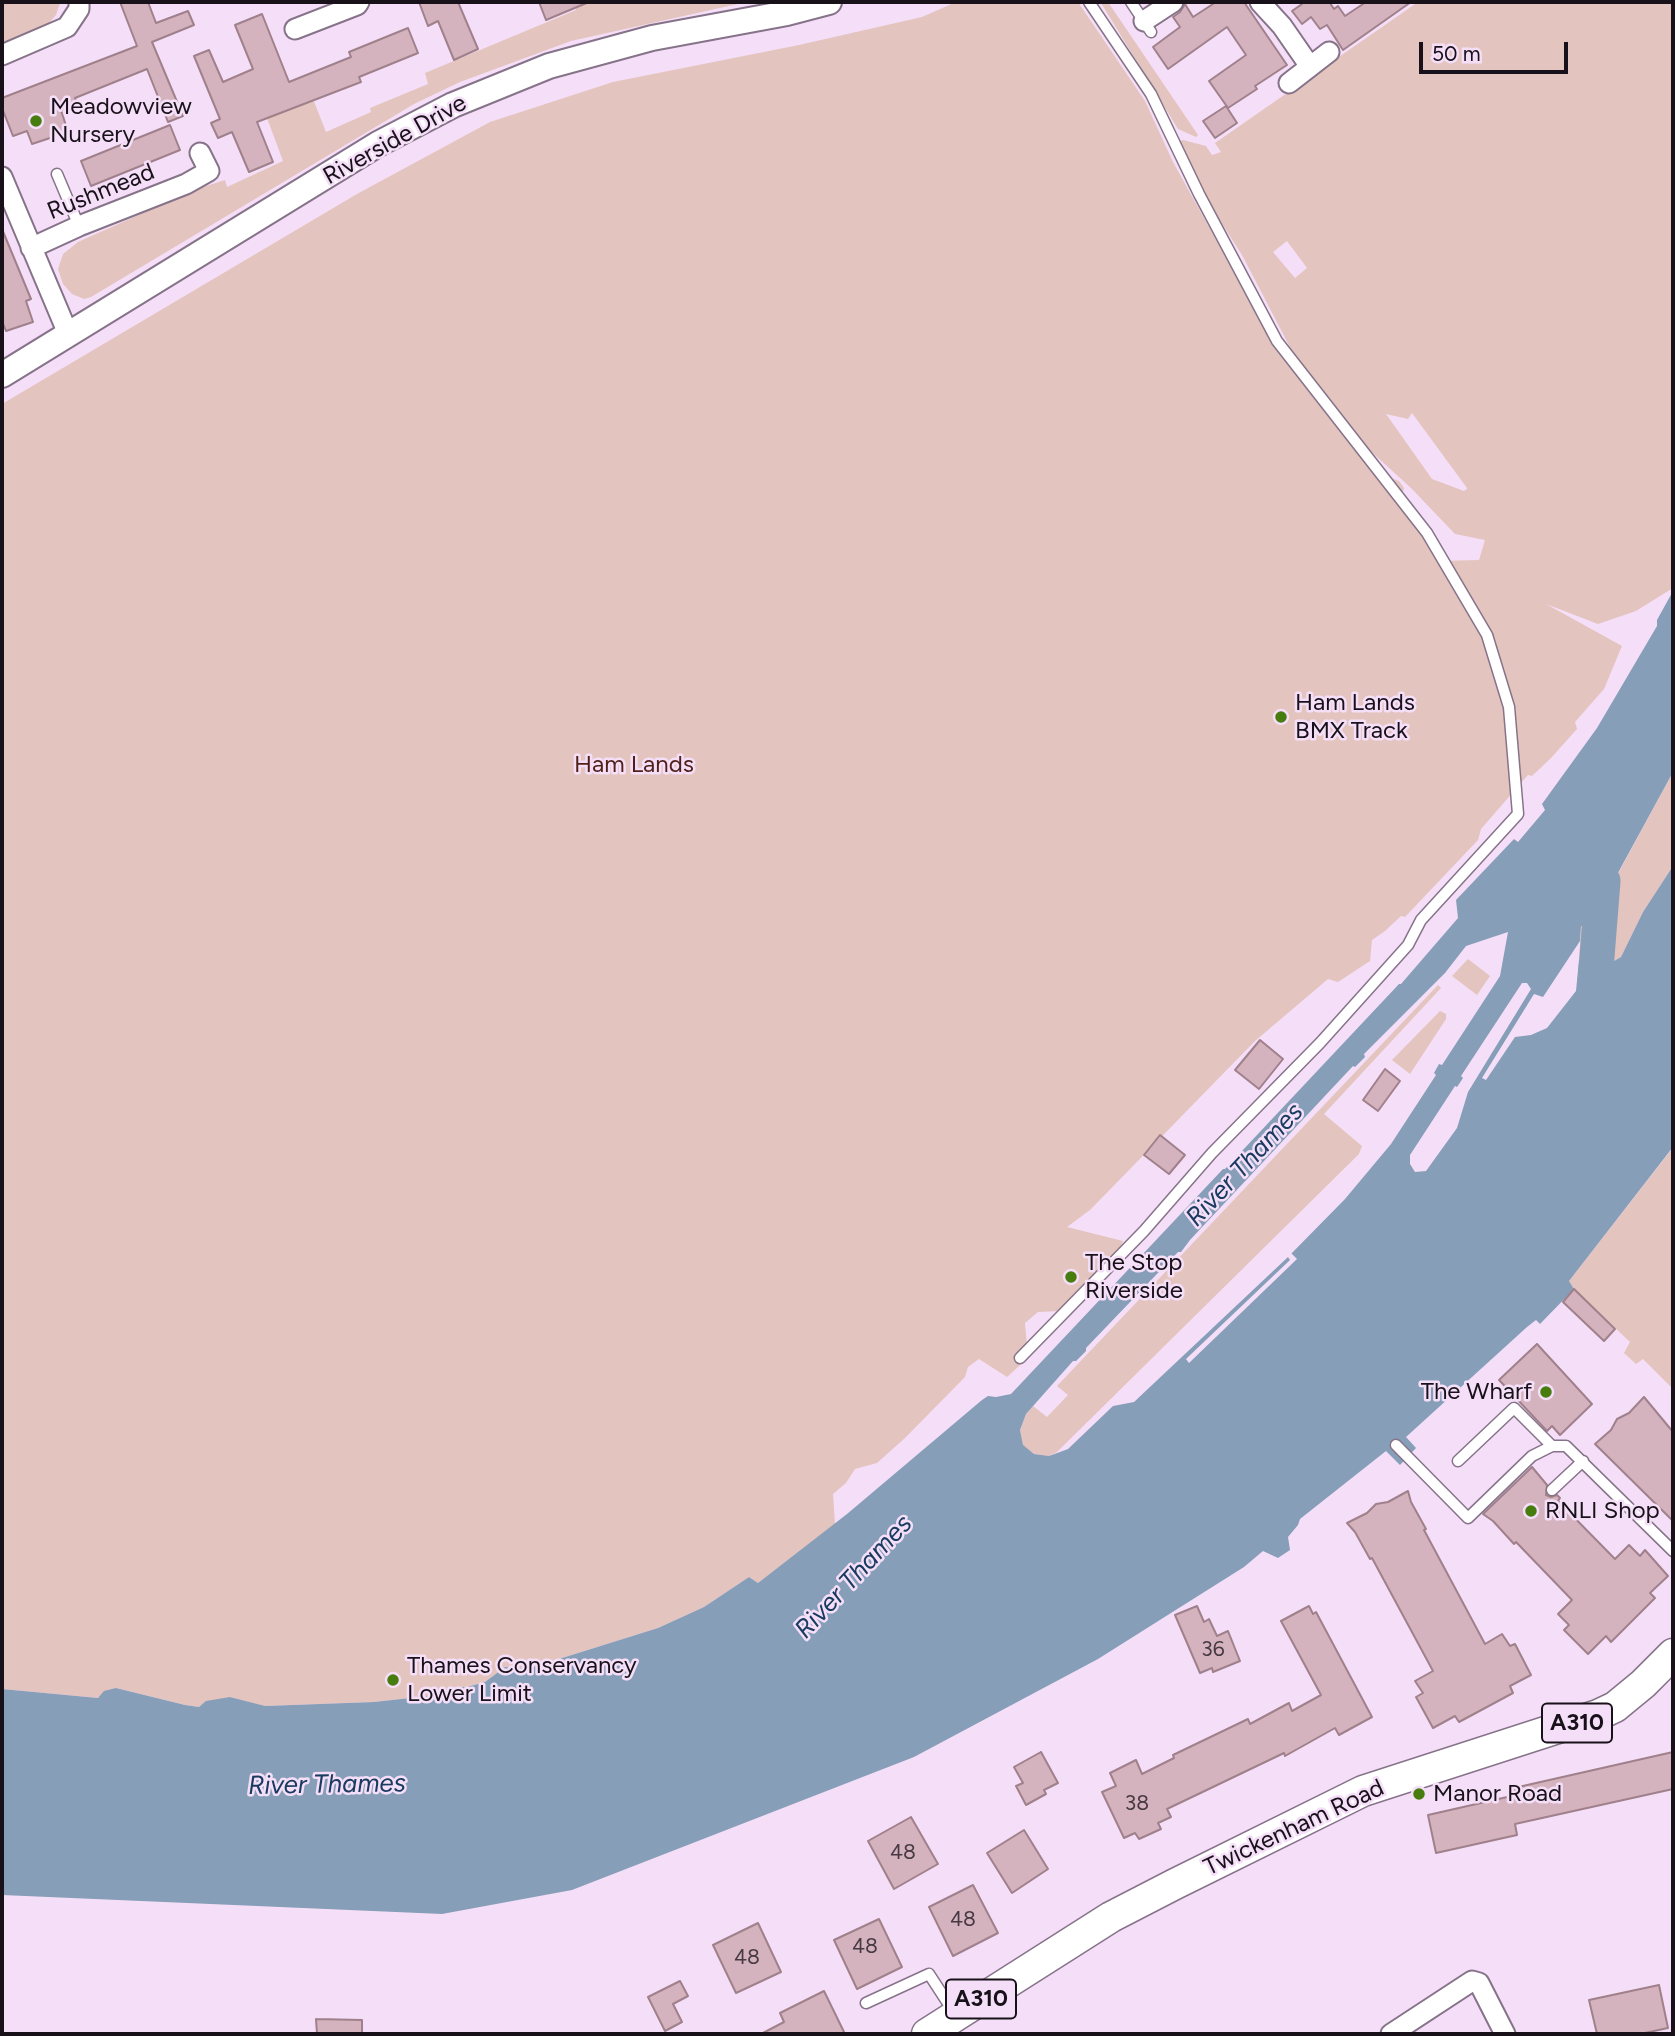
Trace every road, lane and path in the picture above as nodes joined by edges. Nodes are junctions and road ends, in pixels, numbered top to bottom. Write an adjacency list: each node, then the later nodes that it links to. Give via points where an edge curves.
1 (79, 2): 11 (street, via 67,27)
2 (359, 2): 9 (street)
3 (830, 2): 19 (street, Riverside Drive, via 639,41 549,66 453,105 378,144)
4 (1089, 2): 21 (lane, via 1151,94 1276,341 1427,533 1487,635 1509,707 1518,814 1421,920 1408,945 1320,1043)
5 (1131, 2): 8 (lane)
6 (1173, 2): 8 (street)
7 (1260, 2): 12 (street)
8 (1147, 27)
9 (295, 29)
10 (1329, 52): 12 (street)
11 (2, 55)
12 (1309, 65): 13 (street)
13 (1289, 83)
14 (200, 153): 17 (street, Rushmead, via 209,171)
15 (57, 174): 17 (lane)
16 (3, 184): 18 (street)
17 (79, 226): 18 (street, Rushmead)
18 (30, 248): 19 (street)
19 (69, 335): 20 (street, Riverside Drive)
20 (2, 375)
21 (1020, 1358)
22 (1396, 1446): 23 (lane, via 1468,1518 1532,1456)
23 (1552, 1446): 24 (lane, via 1514,1408); 25 (lane, via 1566,1446)
24 (1458, 1461)
25 (1583, 1461): 26 (lane); 27 (lane)
26 (1552, 1490)
27 (1673, 1552)
28 (1673, 1654): 30 (main road, Twickenham Road / A310, via 1615,1707 1363,1791 1111,1917)
29 (866, 2003): 30 (lane, via 929,1974)
30 (956, 2014): 31 (main road, Twickenham Road / A310)
31 (927, 2034)
32 (1391, 2034): 33 (street, via 1472,1981 1479,1983)
33 (1505, 2034)

